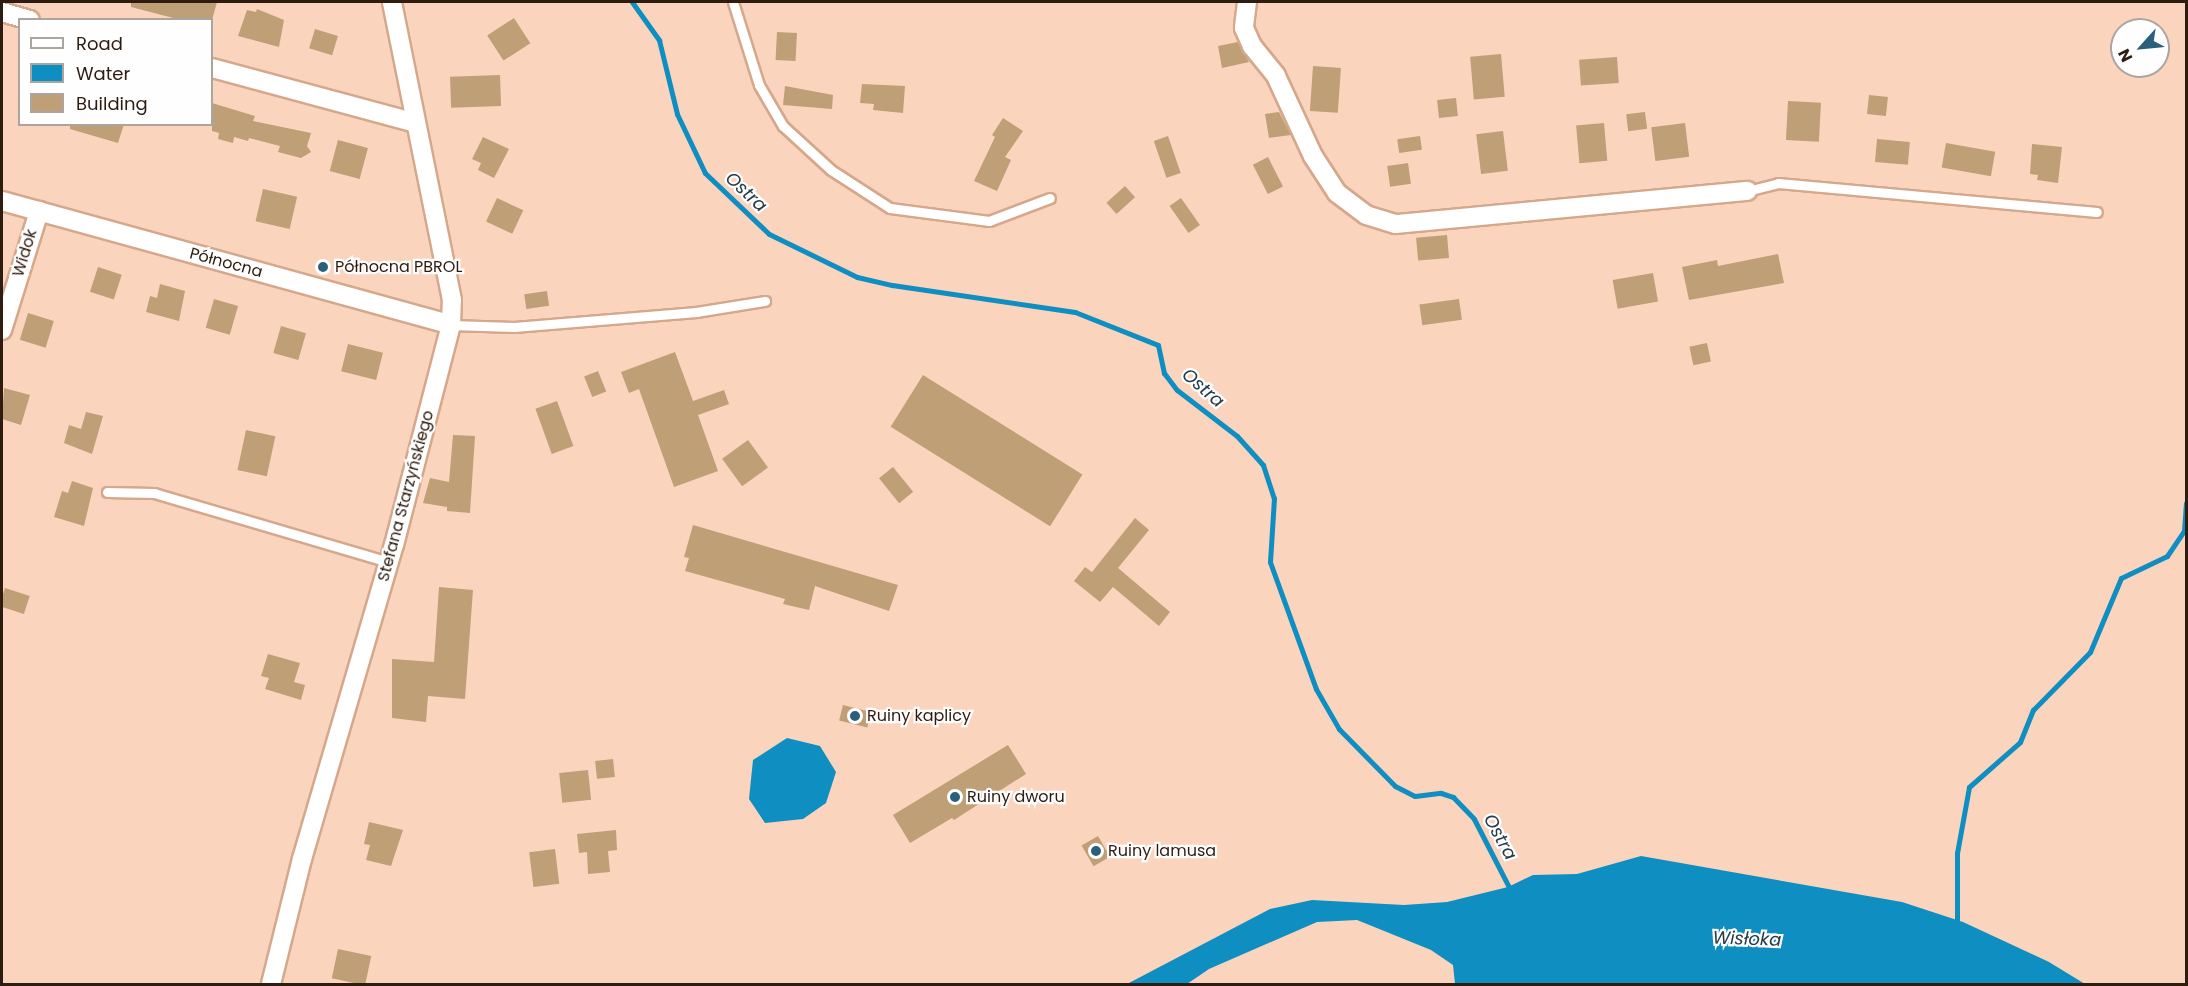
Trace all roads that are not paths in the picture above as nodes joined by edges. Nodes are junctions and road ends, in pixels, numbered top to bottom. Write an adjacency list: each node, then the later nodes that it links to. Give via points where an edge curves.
1 (392, 2): 7 (street, Stefana Starzyńskiego)
2 (733, 2): 9 (lane, via 759,85 783,126 831,170 890,208 988,220)
3 (1247, 2): 8 (street, via 1244,28 1252,46 1276,76 1313,156 1337,193 1366,215 1396,224)
4 (7, 9): 5 (street)
5 (26, 18)
6 (213, 68): 7 (street)
7 (416, 123): 14 (street, Stefana Starzyńskiego, via 452,300)
8 (1747, 191): 12 (lane, via 1778,183)
9 (1050, 198)
10 (2, 201): 11 (street, Północna)
11 (39, 211): 14 (street, Północna); 15 (street, Widok)
12 (2097, 212)
13 (765, 301): 14 (lane, via 696,312 514,327)
14 (451, 325): 17 (street, Stefana Starzyńskiego)
15 (2, 330)
16 (107, 492): 17 (lane, via 154,493)
17 (389, 562): 18 (street, Stefana Starzyńskiego, via 302,859)
18 (271, 984)

